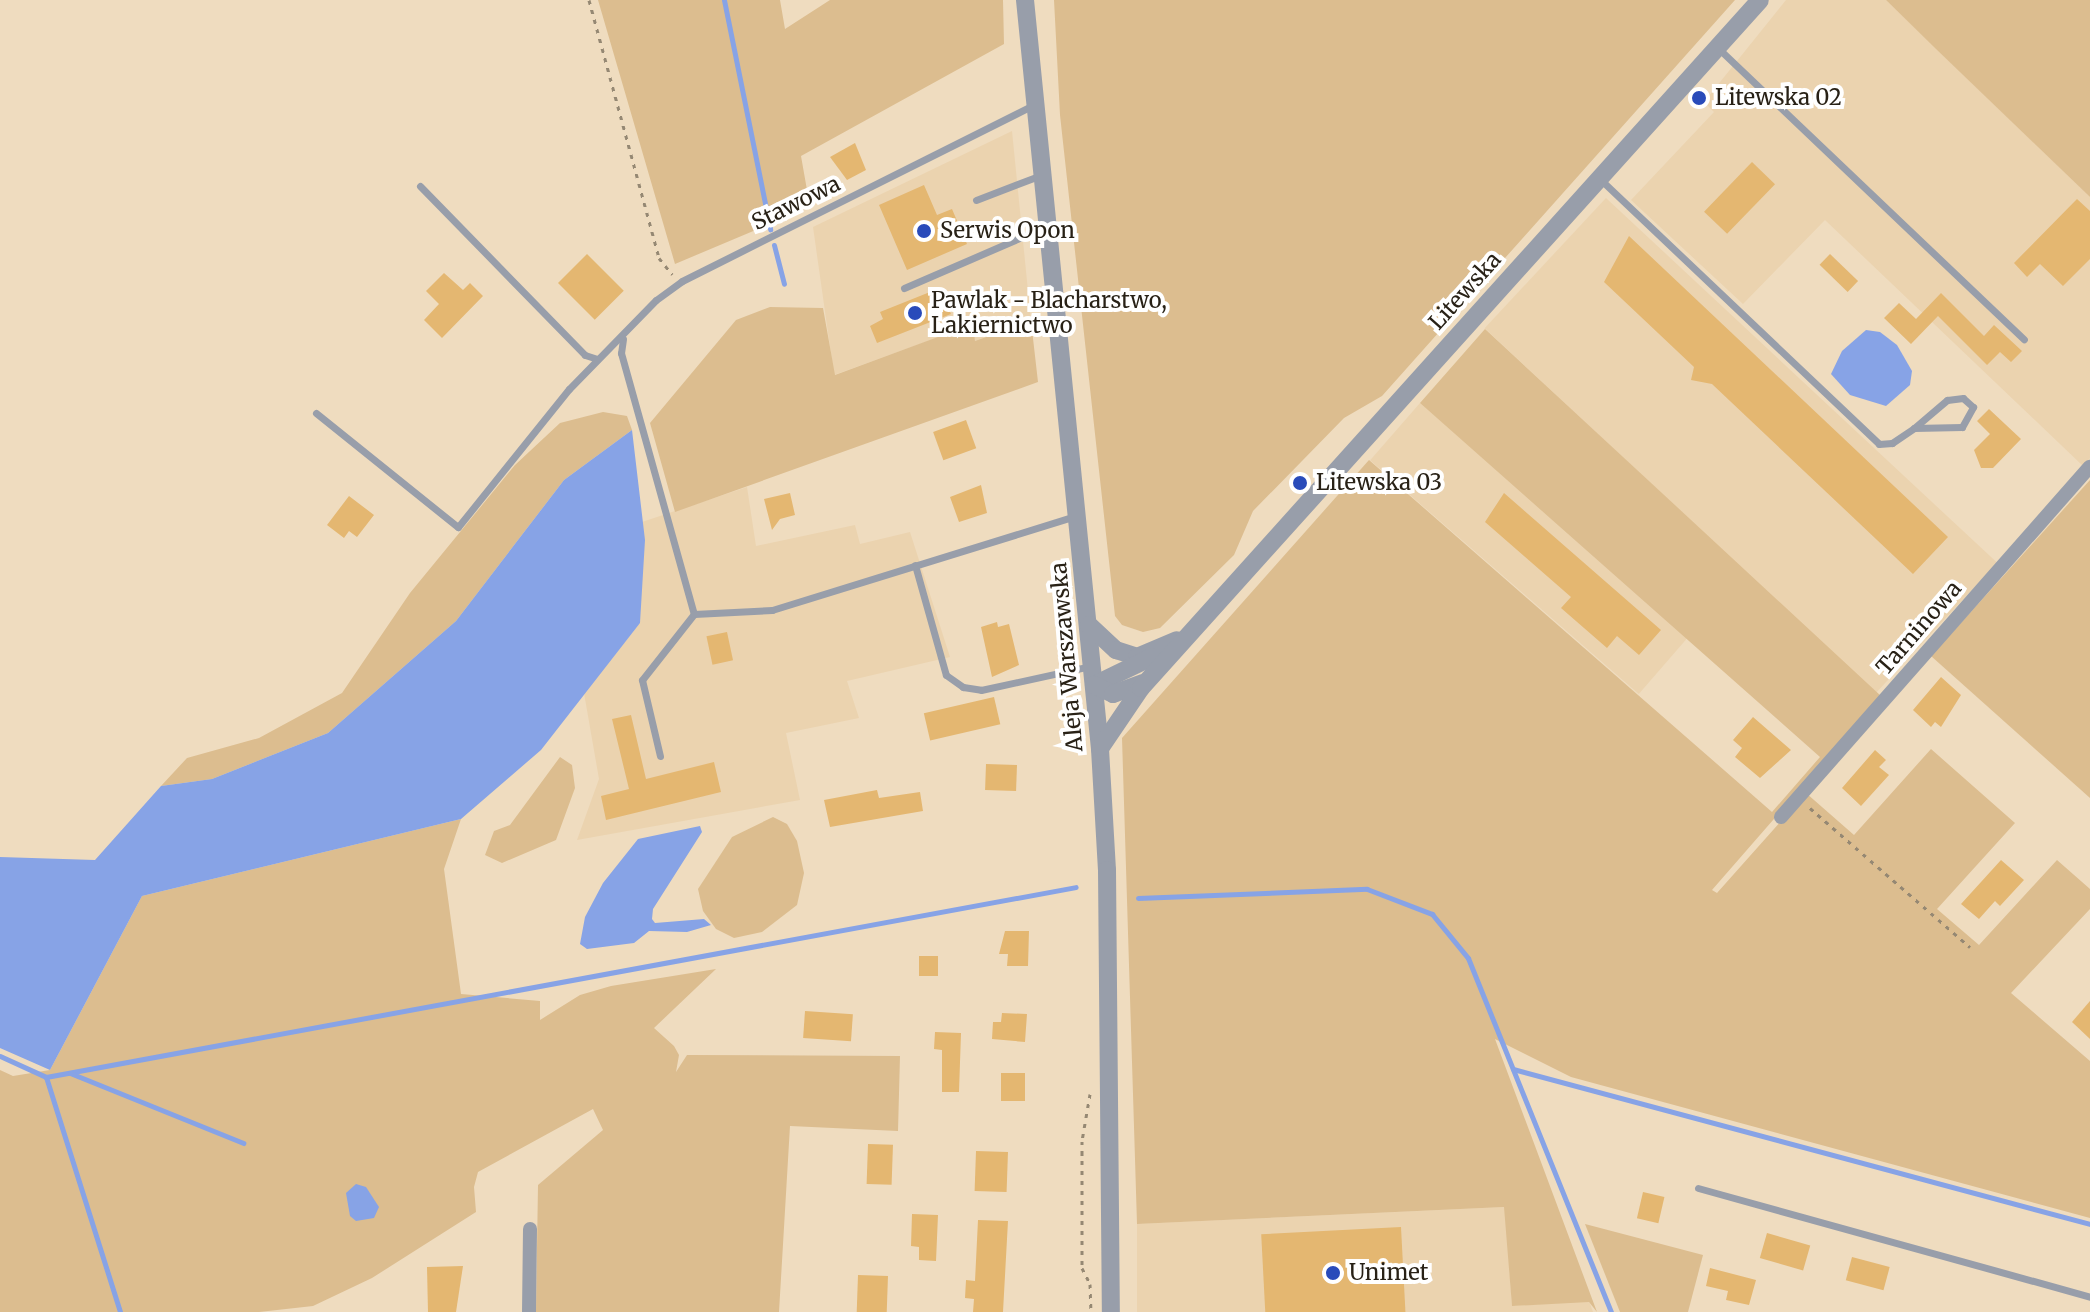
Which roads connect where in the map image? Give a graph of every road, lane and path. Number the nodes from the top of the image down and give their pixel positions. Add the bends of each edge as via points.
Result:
1 (589, 0) edge
2 (1025, 0) edge
3 (1760, 0) edge
4 (1717, 47) junction
5 (1032, 106) junction
6 (1041, 175) junction
7 (1599, 178) junction
8 (420, 186) dead end
9 (976, 200) dead end
10 (1046, 226) junction
11 (682, 281) junction
12 (904, 288) dead end
13 (624, 338) junction
14 (2024, 339) dead end
15 (597, 359) junction
16 (316, 413) dead end
17 (1914, 428) junction
18 (2090, 467) edge
19 (1077, 516) junction
20 (915, 565) junction
21 (694, 614) junction
22 (1206, 614) junction
23 (1089, 625) junction
24 (1156, 653) junction
25 (1092, 666) junction
26 (1148, 680) junction
27 (1094, 685) junction
28 (1100, 749) junction
29 (660, 756) dead end
30 (1798, 797) junction
31 (1781, 817) dead end
32 (1970, 947) dead end
33 (1698, 1188) dead end
34 (530, 1229) dead end
35 (2090, 1297) edge
36 (529, 1312) edge
37 (1111, 1312) edge

1 - 11 path via 659,258
2 - 5 street, Aleja Warszawska
3 - 4 street, Litewska
4 - 7 street, Litewska
4 - 14 lane
5 - 6 street, Aleja Warszawska
5 - 11 lane, Stawowa
6 - 9 lane
6 - 10 street, Aleja Warszawska
7 - 17 lane via 1879,444 1892,443
7 - 22 street, Litewska
8 - 15 lane via 585,355
10 - 12 lane
10 - 19 street, Aleja Warszawska
11 - 13 lane, Stawowa via 633,320
13 - 15 lane, Stawowa
13 - 21 lane via 621,353
15 - 16 lane, Stawowa via 458,527
17 - 17 lane via 1962,427 1973,407 1963,398 1947,400
18 - 30 street, Tarninowa
19 - 20 lane
19 - 23 street, Aleja Warszawska
20 - 21 lane via 772,610
20 - 25 lane via 946,675 963,687 981,690
21 - 29 lane via 642,680
22 - 24 street
22 - 26 street
23 - 24 street via 1127,655
23 - 25 street, Aleja Warszawska
24 - 27 street via 1138,667
25 - 27 street, Aleja Warszawska
26 - 27 street via 1113,694
26 - 28 street
27 - 28 street, Aleja Warszawska
28 - 37 street, Aleja Warszawska via 1107,870
30 - 31 street, Tarninowa
30 - 32 path
33 - 35 lane
34 - 36 street

